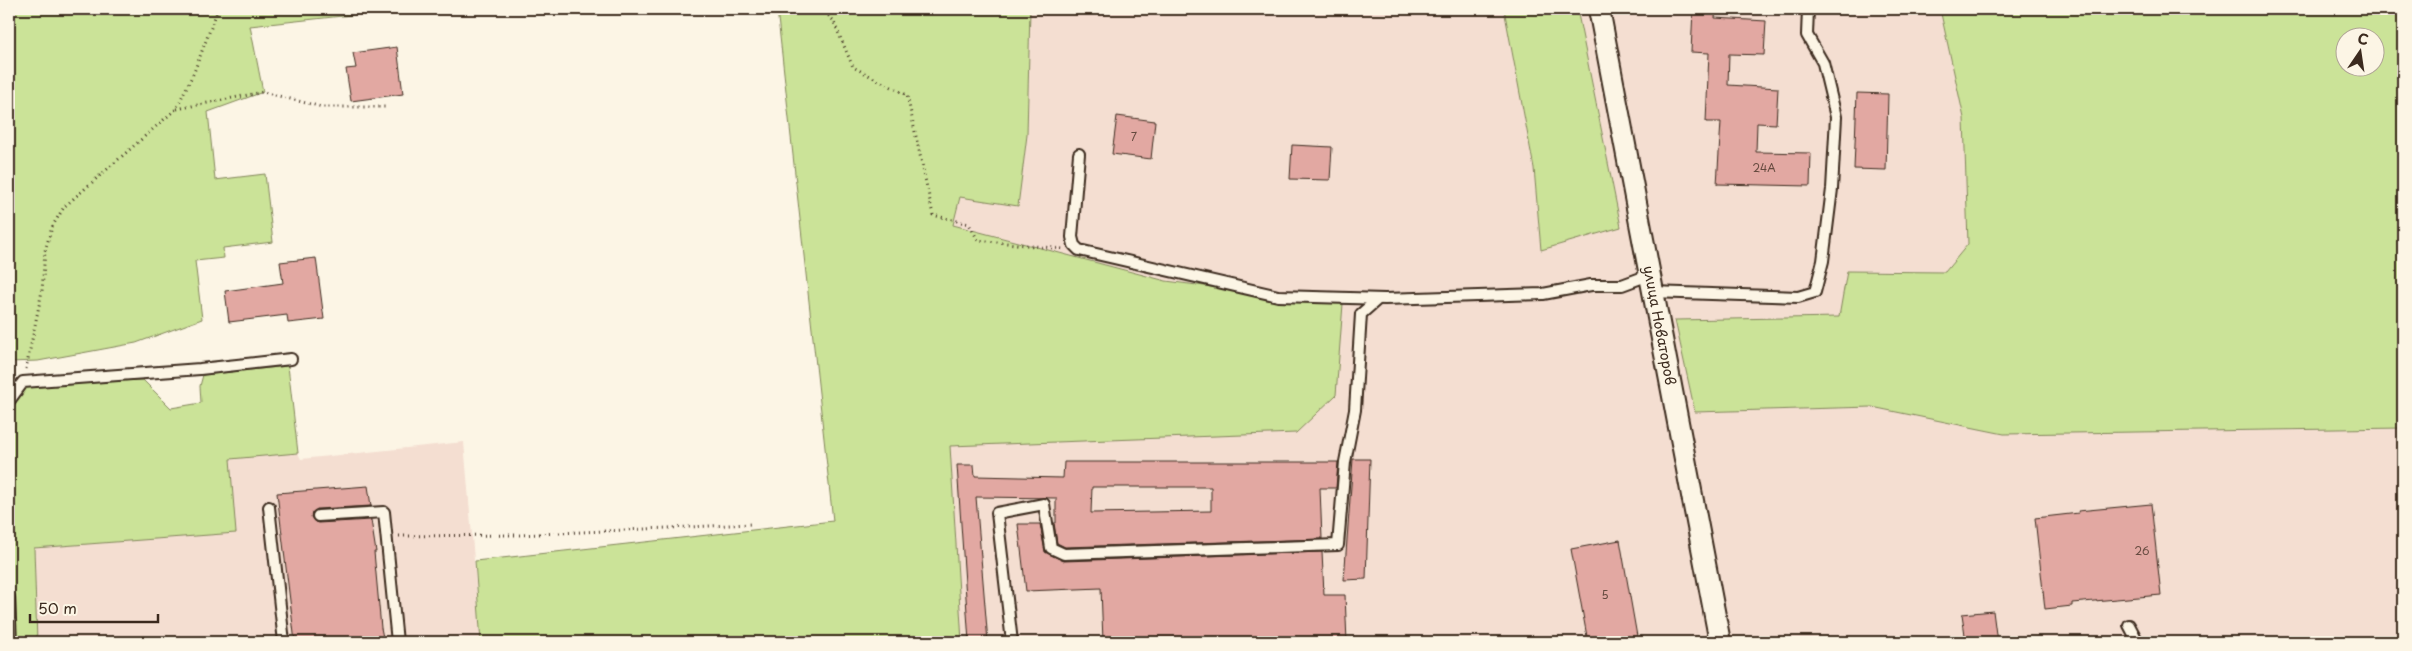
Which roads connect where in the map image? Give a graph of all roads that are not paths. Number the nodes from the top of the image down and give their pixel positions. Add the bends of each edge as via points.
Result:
1 (1599, 9) edge
2 (1808, 9) edge
3 (1079, 154) dead end
4 (1650, 284) junction
5 (1378, 299) junction
6 (290, 359) dead end
7 (9, 401) edge
8 (269, 507) dead end
9 (318, 516) dead end
10 (9, 597) edge
11 (2129, 625) dead end
12 (12, 642) edge
13 (284, 642) edge
14 (397, 642) edge
15 (1012, 642) edge
16 (1720, 642) edge
17 (2138, 642) edge

1 - 4 street, улица Новаторов
2 - 4 lane via 1807,35 1822,63 1836,116 1832,189 1823,261 1815,292 1798,297
3 - 5 lane via 1072,237 1079,250 1278,296
4 - 5 lane via 1591,286 1543,294
4 - 16 street, улица Новаторов
5 - 15 lane via 1361,314 1356,410 1345,462 1338,545 1064,554 1051,548 1044,504 997,513
6 - 7 lane via 22,382
8 - 13 lane
9 - 14 lane via 384,512
10 - 12 lane
11 - 17 lane

